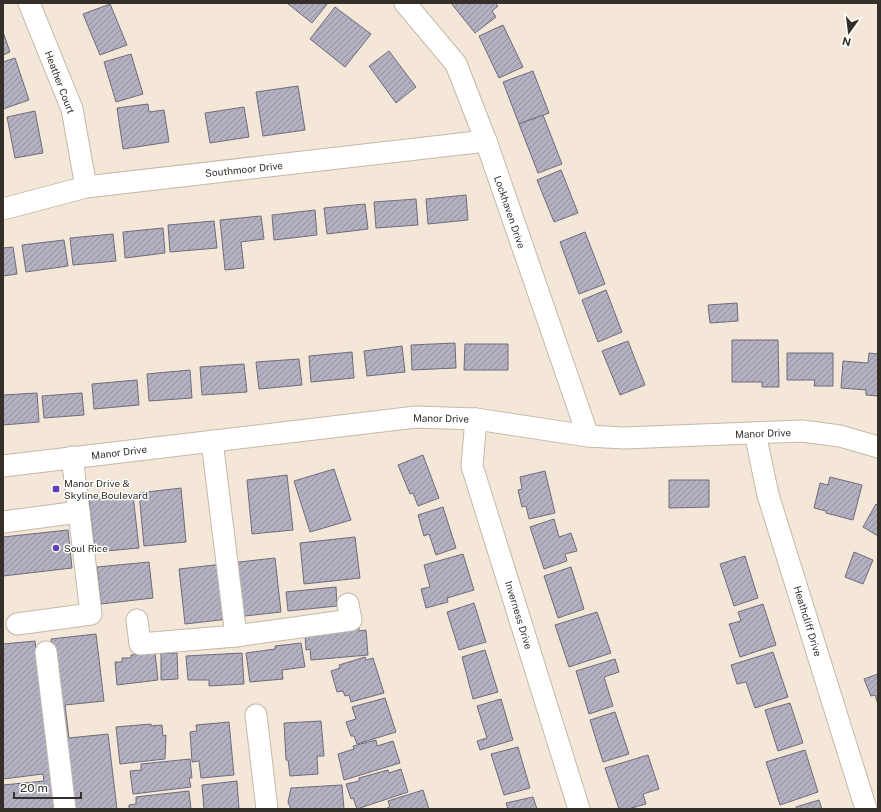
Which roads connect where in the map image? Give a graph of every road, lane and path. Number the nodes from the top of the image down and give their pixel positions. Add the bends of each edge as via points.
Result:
1 (29, 3) edge
2 (405, 3) edge
3 (486, 141) junction
4 (86, 187) junction
5 (3, 209) edge
6 (476, 419) junction
7 (755, 432) junction
8 (588, 436) junction
9 (212, 441) junction
10 (878, 447) edge
11 (72, 457) junction
12 (3, 466) edge
13 (79, 512) junction
14 (3, 522) edge
15 (348, 604) dead end
16 (137, 620) dead end
17 (17, 624) dead end
18 (236, 636) junction
19 (46, 652) dead end
20 (256, 715) dead end
21 (65, 809) edge
22 (267, 809) edge
23 (579, 809) edge
24 (866, 809) edge

1 - 4 street, Heather Court via 72,108
2 - 3 street, Lockhaven Drive via 456,64
3 - 4 street, Southmoor Drive
3 - 8 street, Lockhaven Drive
4 - 5 street, Southmoor Drive
6 - 8 street, Manor Drive
6 - 9 street, Manor Drive via 416,417
6 - 23 street, Inverness Drive via 472,466
7 - 8 street, Manor Drive via 624,438
7 - 10 street, Manor Drive via 802,431 840,436
7 - 24 street, Heathcliff Drive via 768,495
9 - 11 street, Manor Drive
9 - 18 street
11 - 12 street, Manor Drive
11 - 13 street
13 - 14 street
13 - 17 street via 91,614
15 - 18 street via 350,620
16 - 18 street via 140,644
19 - 21 street
20 - 22 street

